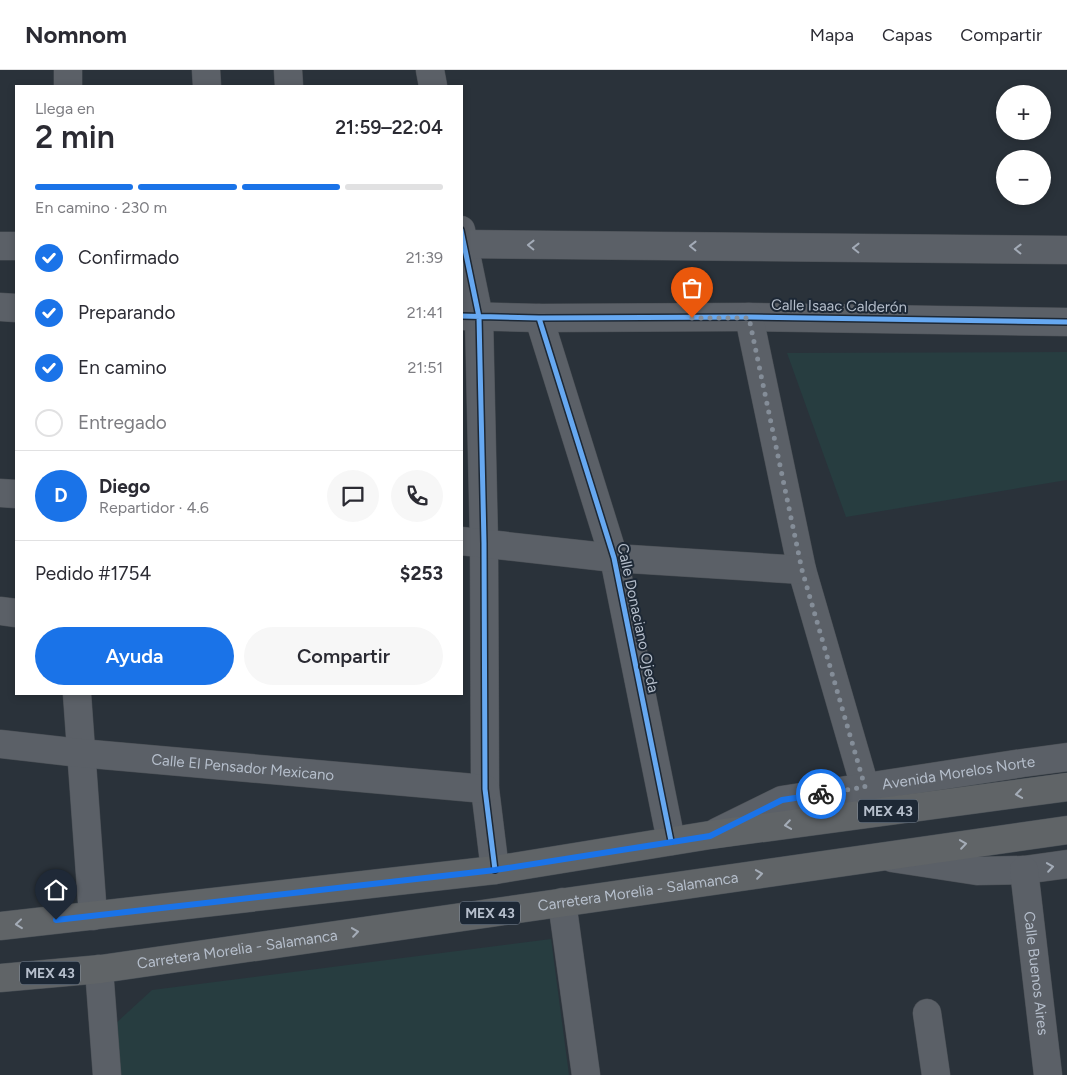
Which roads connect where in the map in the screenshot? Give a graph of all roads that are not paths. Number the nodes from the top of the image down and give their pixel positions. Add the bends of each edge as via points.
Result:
1 (68, 70) edge
2 (206, 70) edge
3 (288, 70) edge
4 (430, 70) edge
5 (68, 85) edge
6 (207, 85) edge
7 (289, 85) edge
8 (433, 85) edge
9 (463, 240) edge
10 (0, 246) edge
11 (15, 246) edge
12 (463, 250) edge
13 (1067, 250) edge
14 (0, 307) edge
15 (15, 308) edge
16 (470, 316) edge
17 (539, 318) junction
18 (749, 318) junction
19 (1067, 322) edge
20 (0, 493) edge
21 (15, 494) edge
22 (472, 542) edge
23 (614, 558) junction
24 (802, 570) junction
25 (0, 611) edge
26 (15, 613) edge
27 (77, 695) edge
28 (0, 744) edge
29 (80, 753) junction
30 (1067, 757) edge
31 (865, 787) junction
32 (1067, 788) edge
33 (485, 789) junction
34 (1067, 830) edge
35 (710, 836) junction
36 (671, 841) junction
37 (880, 856) junction
38 (1067, 864) edge
39 (495, 870) junction
40 (1024, 870) junction
41 (562, 902) junction
42 (93, 916) junction
43 (0, 926) edge
44 (99, 969) junction
45 (0, 978) edge
46 (927, 1013) dead end
47 (107, 1075) edge
48 (586, 1075) edge
49 (936, 1075) edge
50 (1048, 1075) edge

1 - 5 street
2 - 6 street
3 - 7 street
4 - 8 street
13 -> 9 street
10 - 11 street
12 - 16 street
14 - 15 street
16 - 17 street, Calle Isaac Calderón
16 - 22 street
17 - 18 street, Calle Isaac Calderón
17 - 23 street, Calle Donaciano Ojeda
18 - 19 street, Calle Isaac Calderón
18 - 24 street
20 - 21 street
22 - 23 street
22 - 33 street
23 - 24 street
23 - 36 street, Calle Donaciano Ojeda
24 - 31 street
25 - 26 street
27 - 29 street
28 - 29 street, Calle El Pensador Mexicano
29 - 33 street, Calle El Pensador Mexicano
29 - 42 street
30 - 31 street, Avenida Morelos Norte
31 - 35 street, Avenida Morelos Norte via 782,800
32 -> 35 highway, MEX 43
33 - 39 street
37 -> 34 highway, Carretera Morelia - Salamanca / MEX 43
35 - 36 highway, MEX 43
36 - 39 highway, MEX 43
37 - 40 street via 977,871
41 -> 37 highway, Carretera Morelia - Salamanca / MEX 43
40 -> 38 street
39 - 42 highway, MEX 43
40 - 50 street, Calle Buenos Aires
44 -> 41 highway, Carretera Morelia - Salamanca / MEX 43
41 - 48 street
42 -> 43 highway, MEX 43
44 - 45 highway, Carretera Morelia - Salamanca / MEX 43
44 - 47 street
46 - 49 street

